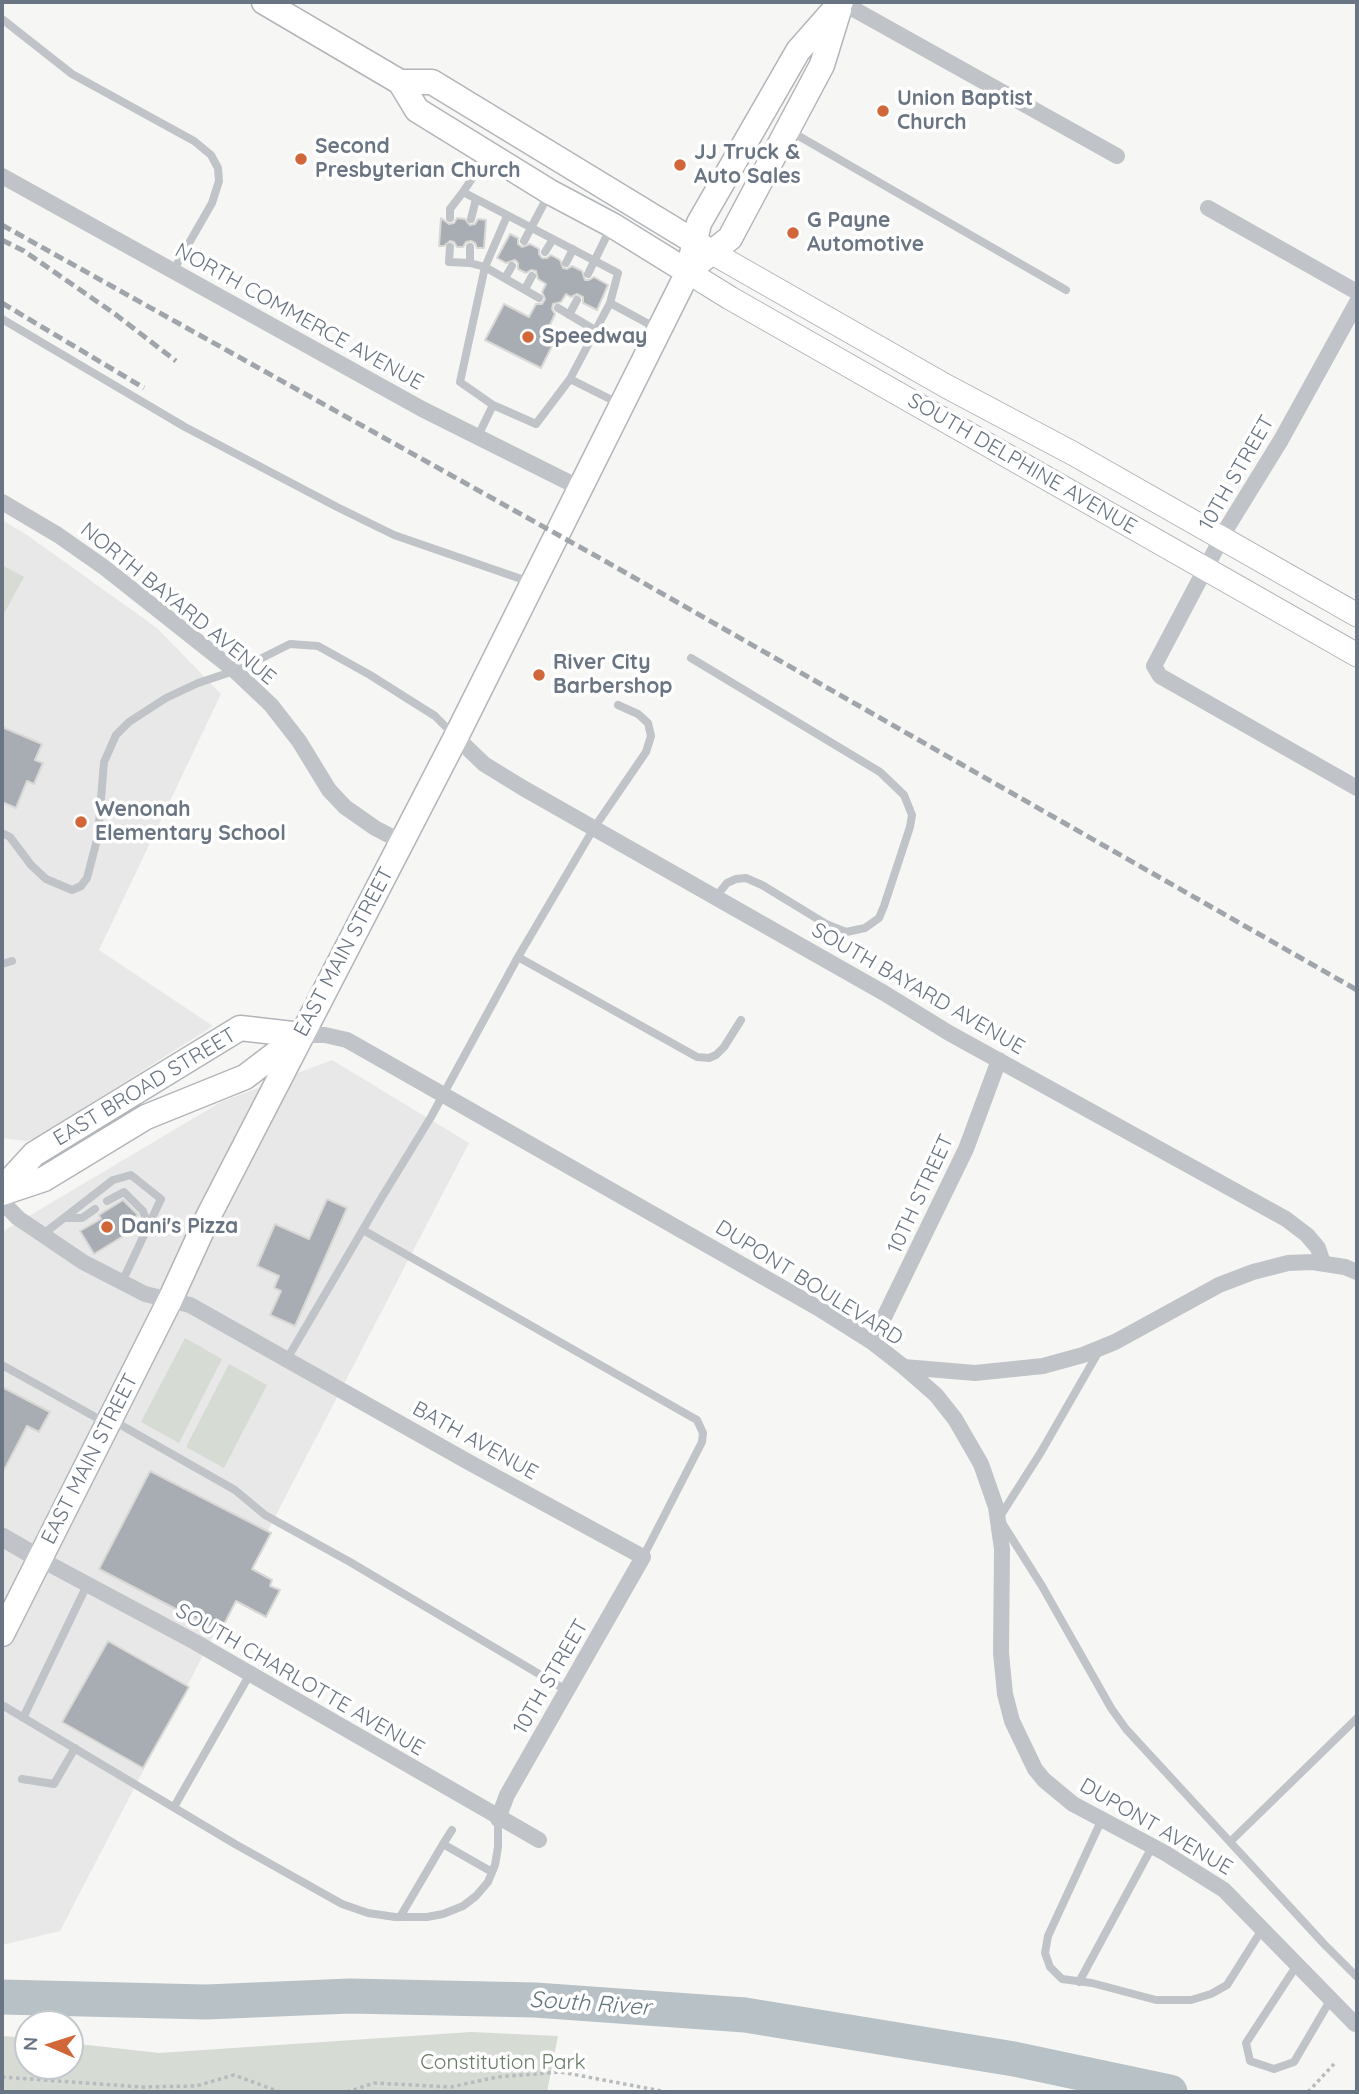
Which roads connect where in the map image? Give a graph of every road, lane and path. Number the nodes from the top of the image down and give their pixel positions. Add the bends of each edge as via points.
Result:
1 (264, 2) edge
2 (841, 2) edge
3 (2, 19) edge
4 (400, 82) junction
5 (788, 130) junction
6 (488, 154) junction
7 (1116, 156) dead end
8 (2, 176) edge
9 (463, 192) junction
10 (550, 192) junction
11 (476, 199) junction
12 (1208, 208) dead end
13 (507, 216) junction
14 (450, 218) dead end
15 (471, 219) dead end
16 (612, 225) junction
17 (531, 229) junction
18 (553, 239) junction
19 (524, 241) dead end
20 (450, 247) dead end
21 (470, 247) dead end
22 (704, 248) junction
23 (573, 249) junction
24 (545, 252) dead end
25 (594, 260) junction
26 (470, 263) junction
27 (566, 263) dead end
28 (512, 266) dead end
29 (485, 267) junction
30 (173, 271) junction
31 (688, 272) junction
32 (588, 274) dead end
33 (532, 276) dead end
34 (505, 278) junction
35 (525, 289) junction
36 (1066, 290) dead end
37 (1357, 292) edge
38 (539, 298) dead end
39 (577, 300) dead end
40 (1357, 302) edge
41 (610, 303) junction
42 (558, 308) dead end
43 (569, 315) junction
44 (2, 319) edge
45 (595, 330) junction
46 (659, 330) junction
47 (570, 379) junction
48 (493, 405) junction
49 (621, 405) junction
50 (478, 436) junction
51 (580, 488) junction
52 (2, 502) edge
53 (1223, 538) junction
54 (1205, 569) junction
55 (533, 583) junction
56 (1357, 615) edge
57 (1357, 655) edge
58 (691, 658) dead end
59 (234, 670) junction
60 (618, 705) dead end
61 (456, 737) junction
62 (1357, 788) edge
63 (594, 828) junction
64 (6, 835) edge
65 (402, 842) junction
66 (715, 898) junction
67 (518, 957) junction
68 (12, 961) dead end
69 (2, 964) edge
70 (741, 1020) dead end
71 (301, 1035) junction
72 (999, 1060) junction
73 (443, 1094) junction
74 (2, 1191) edge
75 (107, 1201) dead end
76 (2, 1202) edge
77 (95, 1209) dead end
78 (66, 1217) junction
79 (148, 1226) junction
80 (363, 1230) junction
81 (42, 1236) junction
82 (1323, 1263) junction
83 (1357, 1272) edge
84 (122, 1282) junction
85 (170, 1300) junction
86 (872, 1342) junction
87 (1101, 1348) junction
88 (287, 1359) junction
89 (2, 1365) edge
90 (904, 1367) junction
91 (108, 1421) junction
92 (999, 1518) junction
93 (2, 1537) edge
94 (643, 1557) junction
95 (40, 1559) junction
96 (88, 1585) junction
97 (2, 1634) edge
98 (250, 1674) junction
99 (566, 1690) junction
100 (2, 1705) edge
101 (23, 1718) junction
102 (1357, 1718) edge
103 (75, 1748) junction
104 (22, 1779) dead end
105 (174, 1807) junction
106 (498, 1819) junction
107 (1102, 1819) junction
108 (452, 1830) dead end
109 (539, 1840) dead end
110 (1230, 1841) junction
111 (443, 1844) junction
112 (1153, 1847) junction
113 (492, 1872) junction
114 (400, 1917) junction
115 (1263, 1928) junction
116 (1298, 1964) junction
117 (1357, 1978) edge
118 (1079, 1982) junction
119 (1331, 1999) junction
120 (1356, 2025) edge
121 (1335, 2064) dead end
122 (2, 2077) edge
123 (280, 2092) edge
124 (346, 2092) edge
125 (667, 2092) edge
126 (1308, 2092) edge

1 - 4 main road
2 - 5 main road, EAST MAIN STREET via 822,65
2 - 7 street
2 - 22 main road via 798,51 699,223
3 - 30 lane via 72,74 194,141 211,155 218,168 216,192
4 - 6 main road via 417,110
4 - 22 main road via 432,82
5 - 22 main road, EAST MAIN STREET via 730,238
5 - 36 lane
6 - 9 lane
6 - 10 main road
8 - 30 street, NORTH COMMERCE AVENUE
9 - 11 lane
9 - 14 lane via 450,209
10 - 16 main road
10 - 17 lane
11 - 13 lane
11 - 15 lane
12 - 37 street
13 - 17 lane
13 - 29 lane
16 - 25 lane
16 - 31 main road
17 - 18 lane
17 - 19 lane
18 - 23 lane
18 - 24 lane
20 - 26 lane via 449,262
21 - 26 lane
22 - 31 main road, EAST MAIN STREET
22 - 53 main road, SOUTH DELPHINE AVENUE
23 - 25 lane
23 - 27 lane
25 - 32 lane
25 - 41 lane via 618,273
26 - 29 lane
28 - 34 lane
29 - 34 lane
29 - 48 lane via 460,382
30 - 50 street, NORTH COMMERCE AVENUE
31 - 46 main road, EAST MAIN STREET
31 - 54 main road, SOUTH DELPHINE AVENUE
33 - 35 lane
34 - 35 lane
35 - 38 lane
39 - 43 lane
40 - 53 street, 10TH STREET
41 - 45 lane
41 - 46 lane
42 - 43 lane
43 - 45 lane
44 - 55 lane via 185,427 371,524
45 - 47 lane
46 - 49 main road, EAST MAIN STREET
47 - 48 lane via 536,424
47 - 49 lane
48 - 50 lane
49 - 51 main road, EAST MAIN STREET
50 - 51 street, NORTH COMMERCE AVENUE
51 - 55 main road, EAST MAIN STREET
52 - 59 street, NORTH BAYARD AVENUE via 105,568
53 - 54 street, 10TH STREET
53 - 56 main road, SOUTH DELPHINE AVENUE
54 - 57 main road, SOUTH DELPHINE AVENUE
54 - 62 street, 10TH STREET via 1154,666 1160,676
55 - 61 main road, EAST MAIN STREET
58 - 66 lane via 880,772 904,795 912,815 884,906 879,918 865,928 845,932 827,925 746,878 727,883
59 - 61 lane via 290,644 318,646 435,716
59 - 64 lane via 166,698 116,735 104,762 98,836 81,886 72,890 46,878
59 - 65 street, NORTH BAYARD AVENUE via 271,705 345,807
60 - 63 lane via 644,718 651,730 650,743
61 - 63 street, SOUTH BAYARD AVENUE via 484,764
61 - 65 main road, EAST MAIN STREET
63 - 66 street, SOUTH BAYARD AVENUE
63 - 67 lane
65 - 71 main road, EAST MAIN STREET
66 - 72 street, SOUTH BAYARD AVENUE
67 - 70 lane via 697,1057 716,1055
67 - 73 lane
68 - 69 lane
71 - 73 street, DUPONT BOULEVARD via 347,1040
71 - 74 main road, EAST BROAD STREET via 245,1077 146,1118 44,1179
71 - 74 main road, EAST BROAD STREET via 240,1028 34,1154
71 - 85 main road, EAST MAIN STREET
72 - 82 street, SOUTH BAYARD AVENUE via 1286,1219 1318,1248
72 - 86 street, 10TH STREET via 966,1149
73 - 80 lane
73 - 86 street, DUPONT BOULEVARD
75 - 79 lane via 124,1192 143,1211
76 - 81 street, BATH AVENUE
77 - 78 lane via 82,1218
78 - 79 lane via 113,1180 131,1175 161,1199
78 - 81 lane
79 - 84 lane
80 - 88 lane
80 - 94 lane via 697,1420 702,1442
81 - 84 street, BATH AVENUE
82 - 83 street
82 - 87 street, DUPONT BOULEVARD via 1288,1263 1219,1285
84 - 85 street, BATH AVENUE
85 - 88 street, BATH AVENUE via 190,1305
85 - 91 main road, EAST MAIN STREET
86 - 90 street, DUPONT BOULEVARD
87 - 90 street, DUPONT BOULEVARD via 1010,1371
87 - 92 lane
88 - 94 street, BATH AVENUE
89 - 91 lane
90 - 92 street, DUPONT AVENUE via 955,1419 981,1464
91 - 95 main road, EAST MAIN STREET
91 - 99 lane via 235,1490 265,1515
92 - 107 street, DUPONT AVENUE via 1001,1653 1012,1721 1044,1780 1073,1804
92 - 110 lane via 1111,1708
93 - 95 street
94 - 99 street, 10TH STREET
95 - 96 street, SOUTH CHARLOTTE AVENUE
95 - 97 main road, EAST MAIN STREET
96 - 98 street, SOUTH CHARLOTTE AVENUE
96 - 101 lane
98 - 105 lane
98 - 106 street, SOUTH CHARLOTTE AVENUE
99 - 106 street, 10TH STREET
100 - 101 lane
101 - 103 lane
102 - 110 lane
103 - 104 lane via 54,1784
103 - 105 lane
105 - 114 lane via 342,1904
106 - 109 street, SOUTH CHARLOTTE AVENUE
106 - 113 lane
107 - 112 street, DUPONT AVENUE
107 - 118 lane via 1048,1936 1045,1954 1062,1979
108 - 111 lane
110 - 117 lane
111 - 113 lane
111 - 114 lane
112 - 115 street, DUPONT AVENUE via 1224,1890
112 - 118 lane
113 - 114 lane via 463,1906 427,1917
115 - 116 street, DUPONT AVENUE
115 - 118 lane via 1227,1985 1191,2000 1156,2000
116 - 119 street, DUPONT AVENUE
116 - 119 lane via 1246,2043 1250,2061 1274,2070 1294,2063
119 - 120 street, DUPONT AVENUE
121 - 126 path
122 - 123 path via 141,2087 196,2086 234,2075
124 - 125 path via 374,2083 451,2087 497,2077 561,2072

